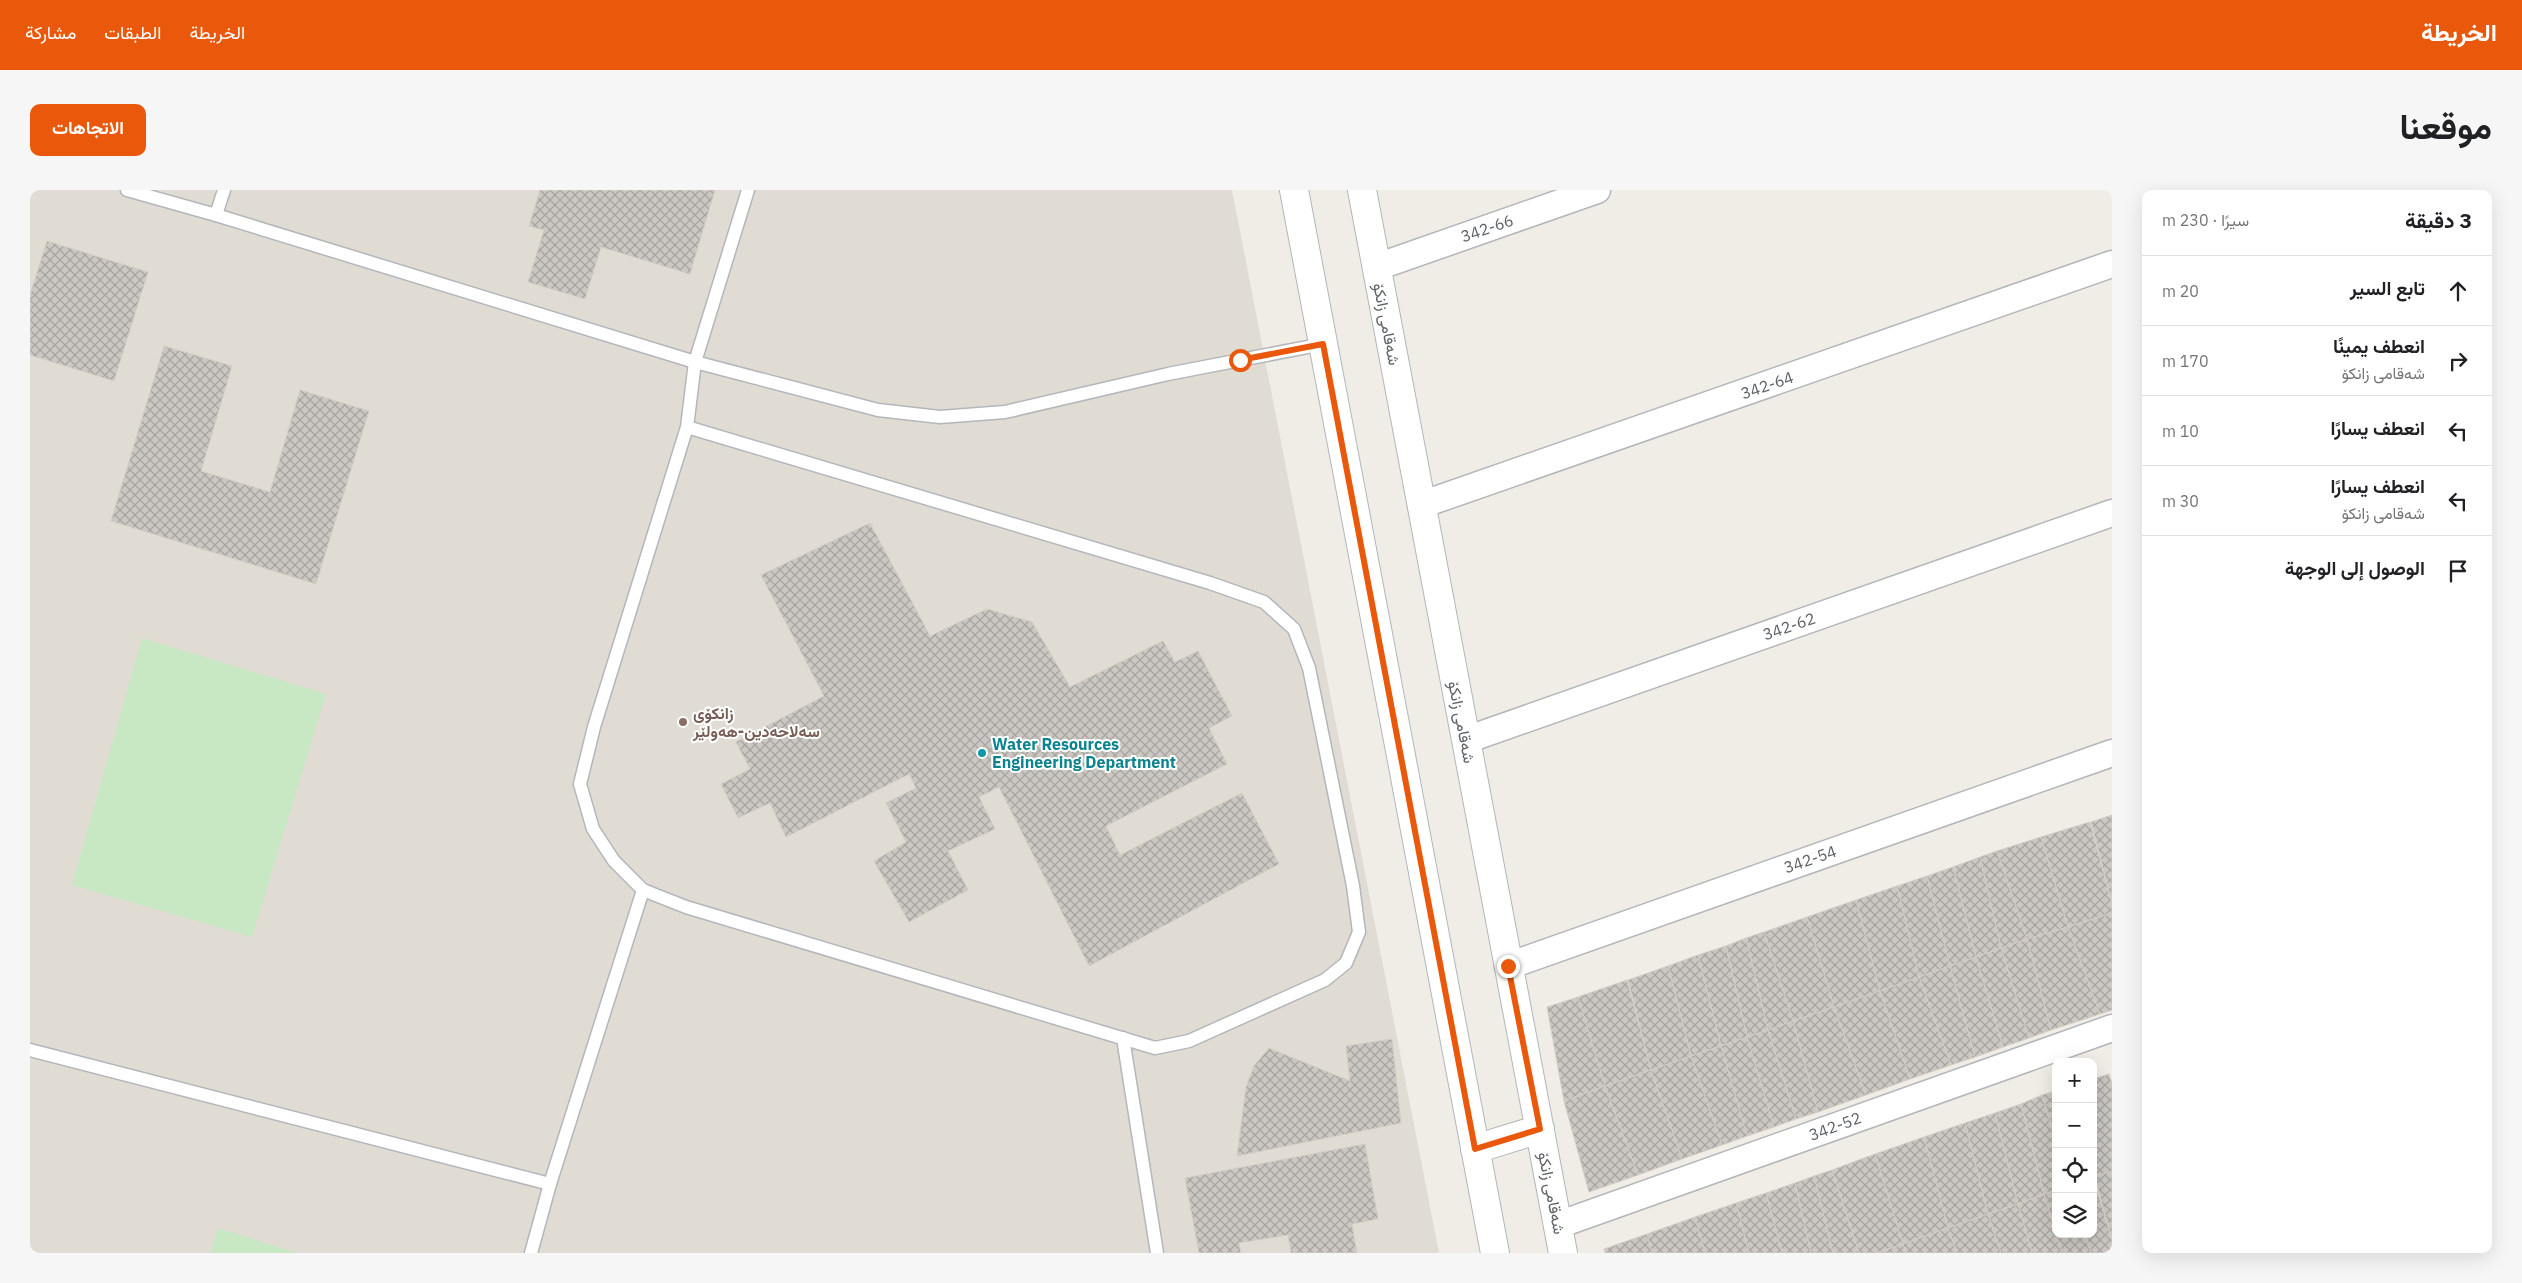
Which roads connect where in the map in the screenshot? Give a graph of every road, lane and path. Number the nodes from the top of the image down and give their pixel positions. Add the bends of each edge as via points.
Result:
1 (127, 190) edge
2 (224, 190) edge
3 (748, 190) edge
4 (1294, 190) edge
5 (1362, 190) edge
6 (1597, 190) edge
7 (216, 215) junction
8 (2112, 264) edge
9 (1376, 267) junction
10 (1323, 344) junction
11 (695, 362) junction
12 (687, 427) junction
13 (1421, 505) junction
14 (2112, 513) edge
15 (1466, 740) junction
16 (2112, 753) edge
17 (643, 890) junction
18 (1508, 966) junction
19 (2112, 1028) edge
20 (1122, 1038) junction
21 (30, 1050) edge
22 (1540, 1129) junction
23 (1475, 1149) junction
24 (550, 1184) junction
25 (1558, 1225) junction
26 (532, 1253) edge
27 (1157, 1253) edge
28 (1495, 1253) edge
29 (1563, 1253) edge

1 - 7 lane
2 - 7 lane
3 - 11 lane
4 - 10 main road
5 - 9 main road, شەقامی زانکۆ
6 - 9 street, 342-66
7 - 11 lane
8 - 13 street, 342-64
9 - 13 main road, شەقامی زانکۆ
10 - 11 lane via 1168,374 1005,412 940,417 878,410
10 - 23 main road
11 - 12 lane
12 - 17 lane via 594,727 580,784 593,829 614,861
12 - 20 lane via 1210,583 1264,602 1294,629 1309,668 1353,886 1359,932 1346,963 1325,980 1189,1041 1155,1048
13 - 15 main road, شەقامی زانکۆ
14 - 15 street, 342-62
15 - 18 main road, شەقامی زانکۆ
16 - 18 street, 342-54
17 - 20 lane via 686,907
17 - 24 lane
18 - 22 main road, شەقامی زانکۆ
19 - 25 street, 342-52
20 - 27 lane
21 - 24 lane
22 - 23 main road
22 - 25 main road, شەقامی زانکۆ
23 - 28 main road
24 - 26 lane
25 - 29 main road, شەقامی زانکۆ

